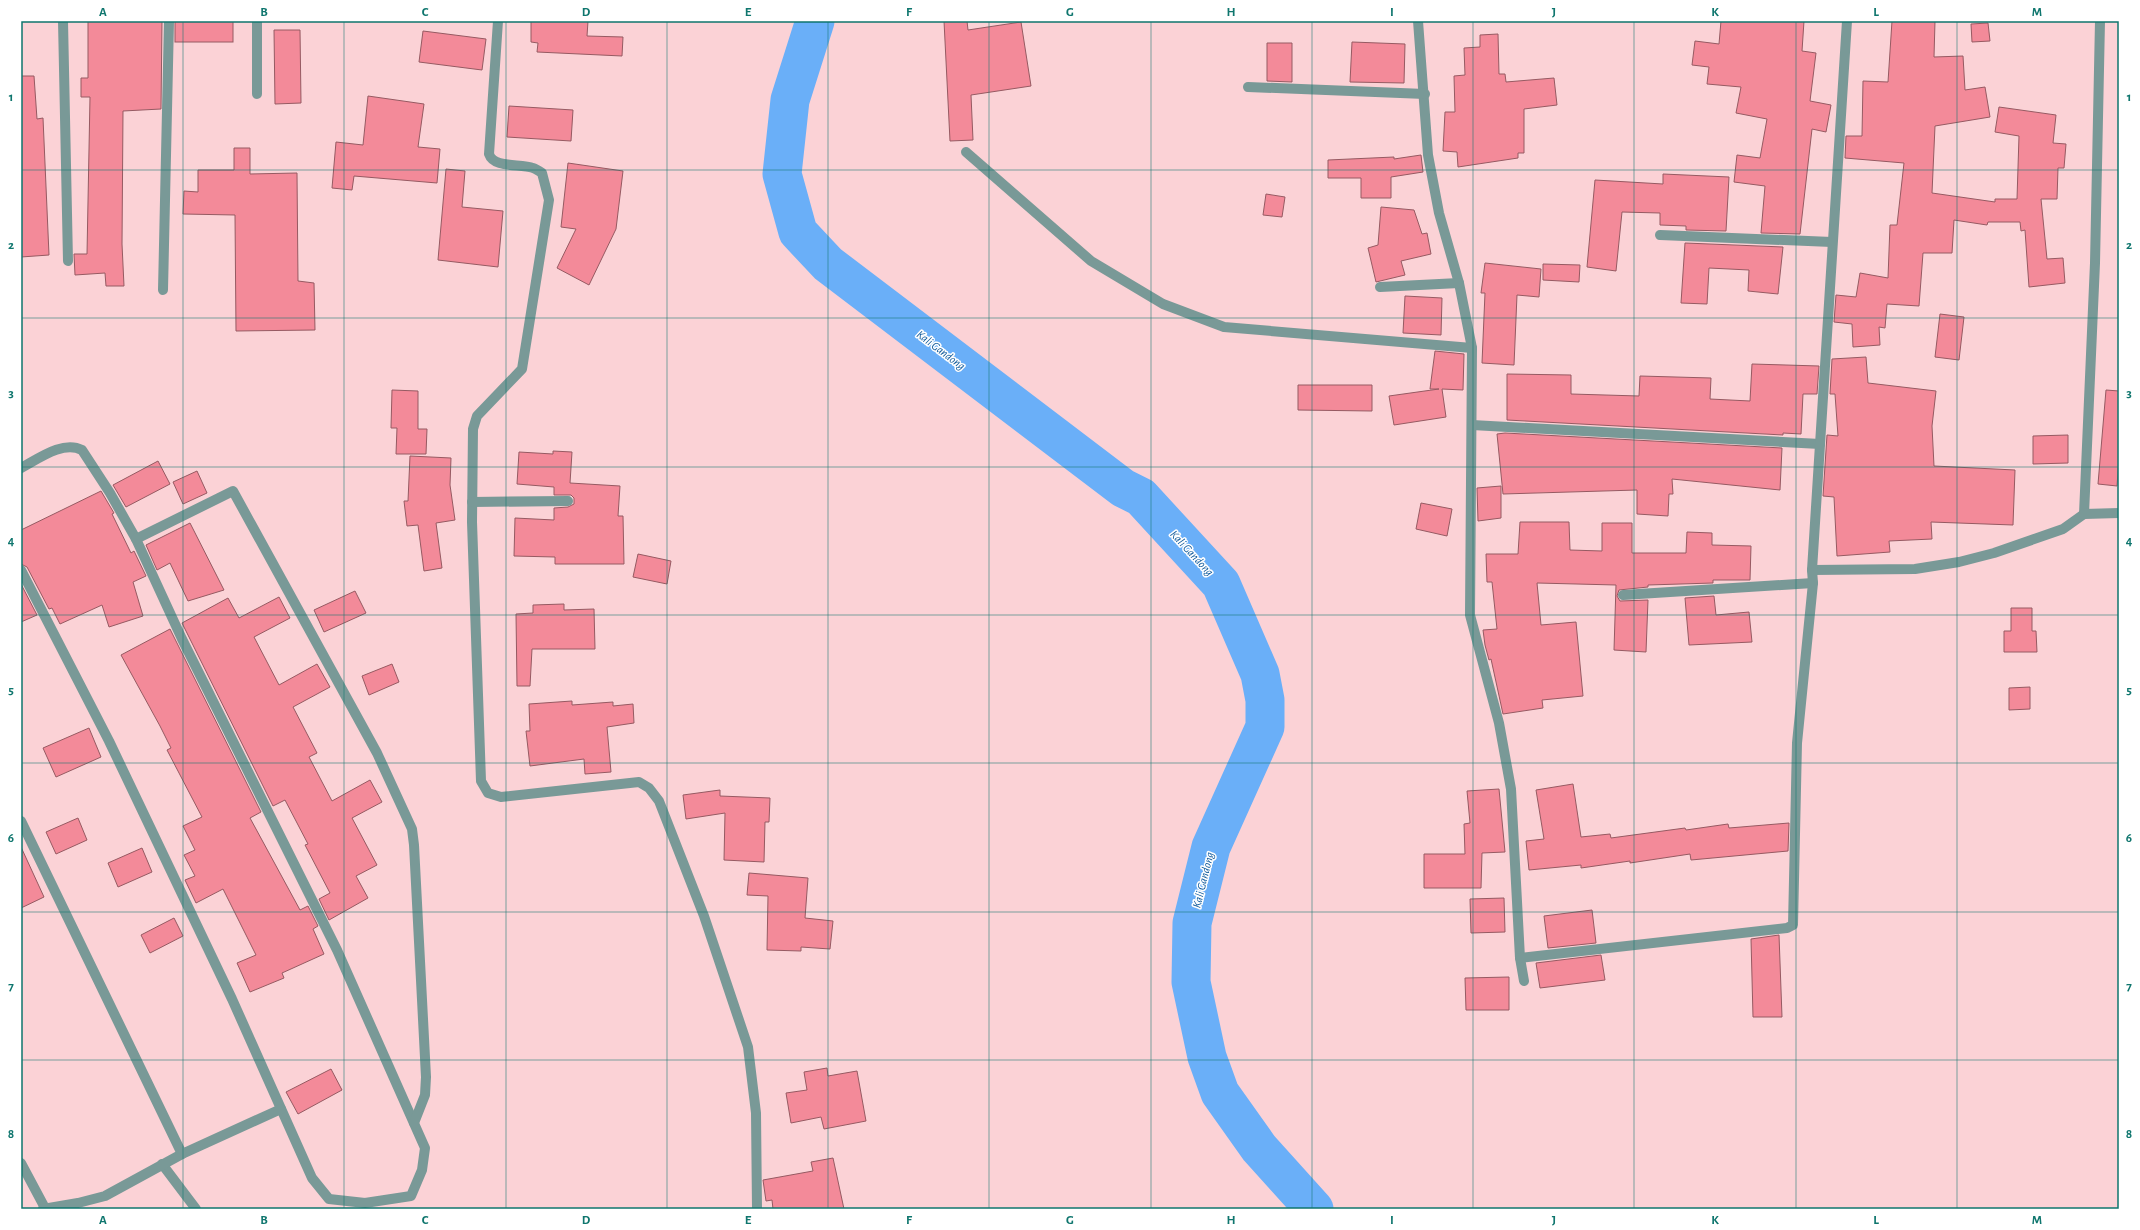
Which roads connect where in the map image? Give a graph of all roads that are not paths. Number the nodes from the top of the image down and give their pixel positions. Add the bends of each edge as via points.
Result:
1 (63, 21) edge
2 (169, 21) edge
3 (257, 21) edge
4 (498, 21) edge
5 (1418, 21) edge
6 (1847, 21) edge
7 (2100, 21) edge
8 (1248, 87) dead end
9 (257, 94) dead end
10 (1425, 94) junction
11 (966, 152) dead end
12 (1660, 235) dead end
13 (1832, 242) junction
14 (68, 260) dead end
15 (1459, 283) junction
16 (1380, 287) dead end
17 (163, 290) dead end
18 (1472, 348) junction
19 (1472, 424) junction
20 (1820, 444) junction
21 (21, 468) edge
22 (568, 501) dead end
23 (472, 502) junction
24 (2119, 513) edge
25 (2084, 514) junction
26 (136, 539) junction
27 (21, 570) edge
28 (1812, 570) junction
29 (1813, 583) junction
30 (1623, 595) dead end
31 (21, 821) edge
32 (1520, 958) junction
33 (1524, 981) dead end
34 (281, 1109) junction
35 (414, 1123) junction
36 (182, 1154) junction
37 (21, 1163) edge
38 (162, 1164) junction
39 (44, 1209) edge
40 (196, 1209) edge
41 (757, 1209) edge

1 - 14 street
2 - 17 street
3 - 9 street
4 - 23 street via 489,154 496,162 532,167 542,173 549,200 522,370 477,416 473,429
5 - 10 street
6 - 13 street
7 - 25 street via 2095,263
8 - 10 street
10 - 15 street via 1430,162 1439,212
11 - 18 street via 1091,261 1163,304 1224,327
12 - 13 street
13 - 20 street
15 - 16 street
15 - 18 street
18 - 19 street
19 - 20 street
19 - 32 street via 1470,615 1499,723 1511,789
20 - 28 street
21 - 26 street via 59,449 76,446 82,450 110,493
22 - 23 street
23 - 41 street via 481,781 488,793 500,797 639,782 649,788 659,801 704,916 748,1047 756,1113
24 - 25 street
25 - 28 street via 2063,529 1994,553 1959,562 1915,569
26 - 35 street via 182,639 338,950
26 - 35 street via 233,491 377,753 412,829 414,845 426,1077 425,1095
27 - 34 street via 109,741 232,999
28 - 29 street
29 - 30 street
29 - 32 street via 1796,743 1793,925 1787,928
31 - 36 street
32 - 33 street
34 - 35 street via 312,1178 329,1199 365,1203 411,1196 422,1170 425,1148
34 - 36 street
36 - 38 street
37 - 39 street
38 - 39 street via 105,1196
38 - 40 street

